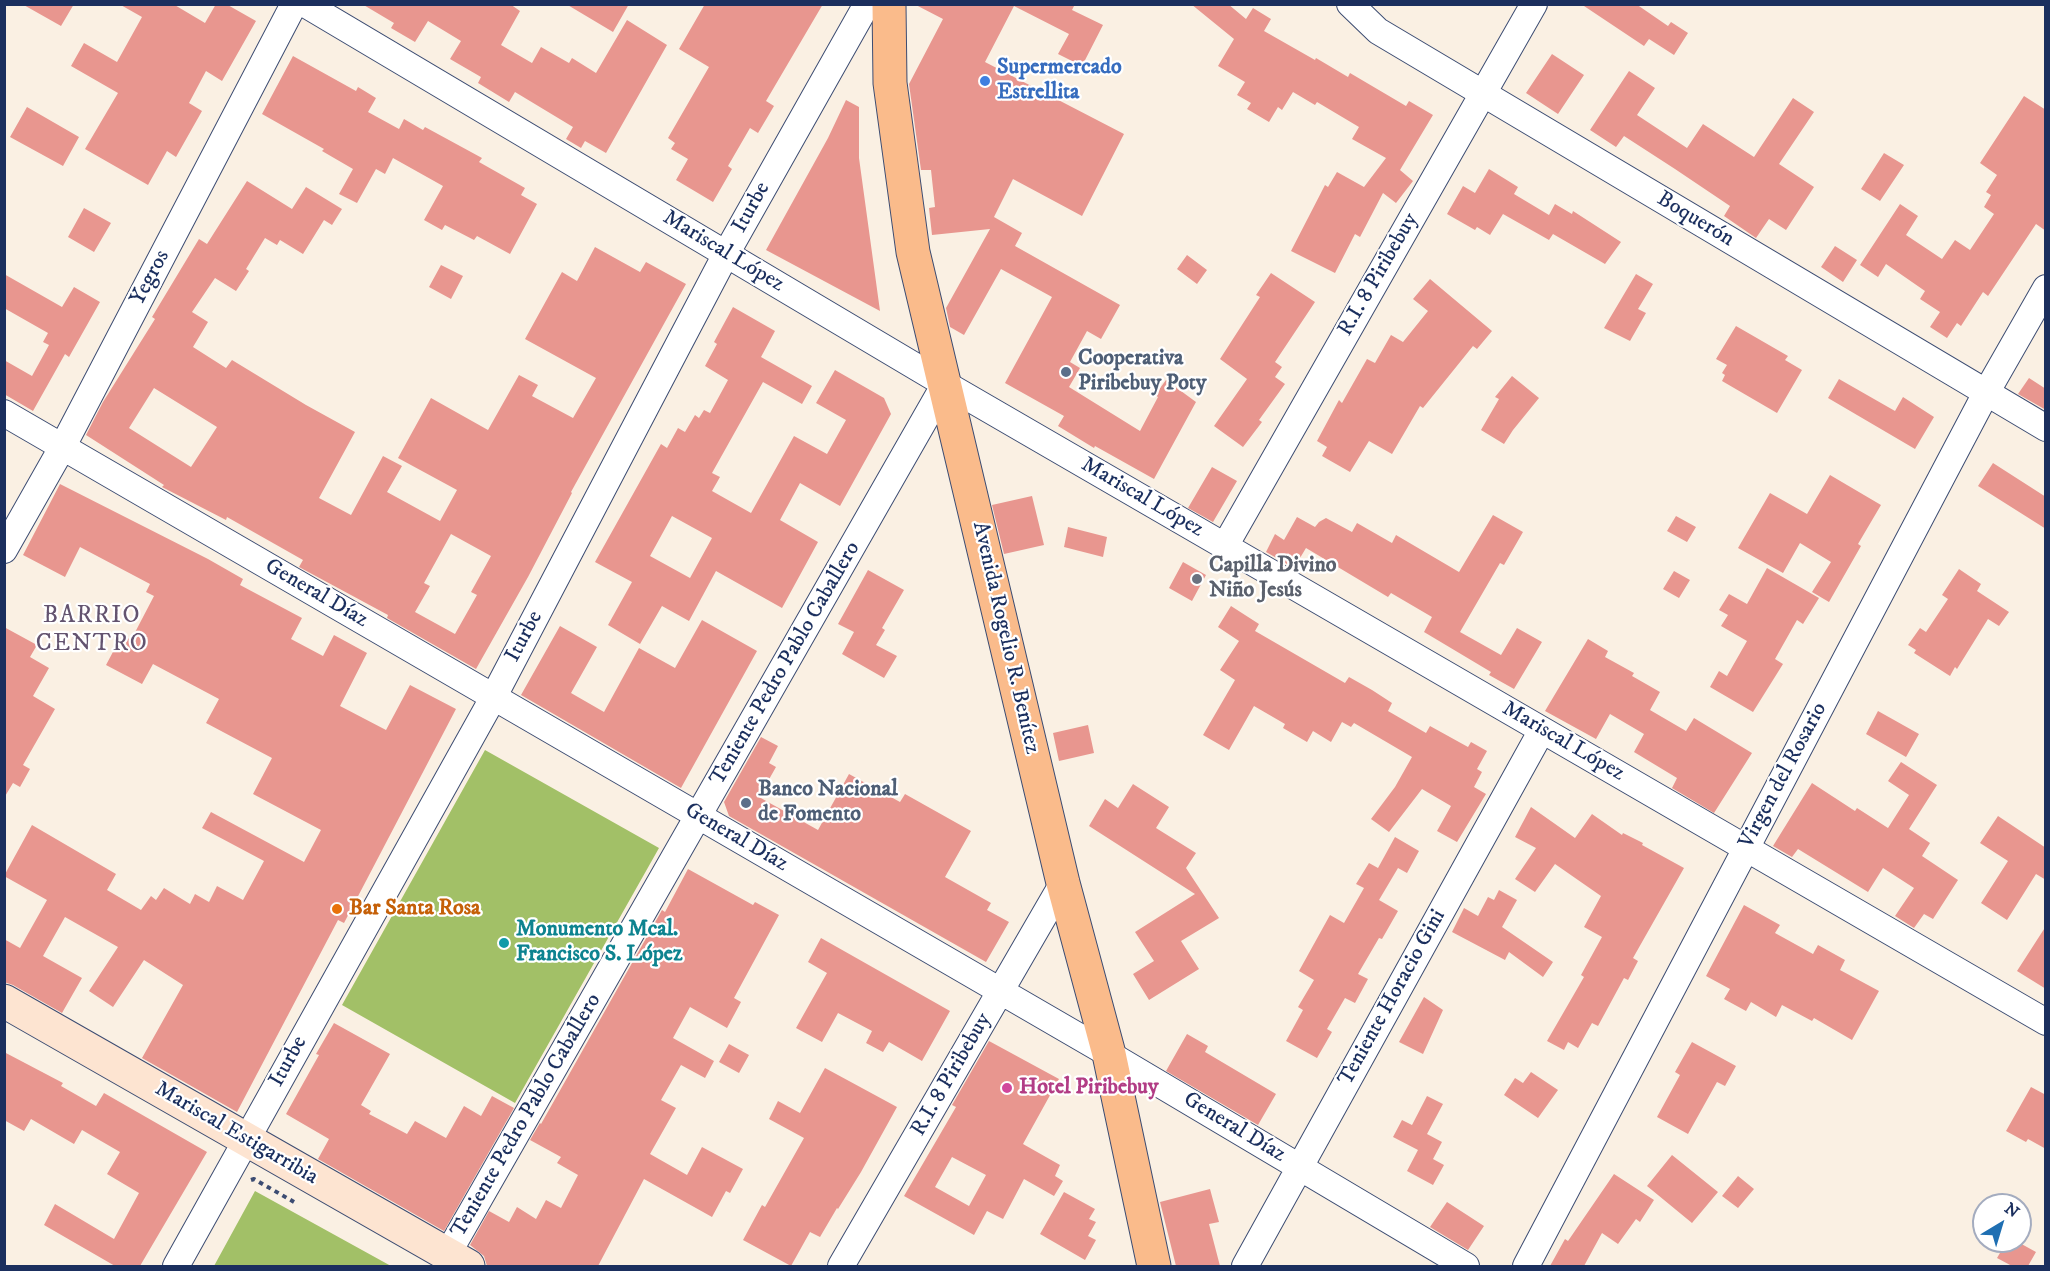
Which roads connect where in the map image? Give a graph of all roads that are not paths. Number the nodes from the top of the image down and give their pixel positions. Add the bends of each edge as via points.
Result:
1 (294, 4) edge
2 (305, 4) edge
3 (867, 4) edge
4 (889, 4) edge
5 (1350, 4) edge
6 (1534, 4) edge
7 (1483, 94) junction
8 (726, 254) junction
9 (2046, 288) edge
10 (945, 384) junction
11 (1986, 393) junction
12 (4, 412) edge
13 (2046, 428) edge
14 (63, 446) junction
15 (1225, 546) junction
16 (4, 550) edge
17 (493, 698) junction
18 (1542, 730) junction
19 (699, 817) junction
20 (1746, 848) junction
21 (1063, 883) junction
22 (1000, 991) junction
23 (4, 1001) edge
24 (2046, 1022) edge
25 (1109, 1054) junction
26 (246, 1139) junction
27 (1299, 1167) junction
28 (458, 1261) edge
29 (176, 1266) edge
30 (841, 1266) edge
31 (1154, 1266) edge
32 (1245, 1266) edge
33 (1467, 1266) edge
34 (1526, 1266) edge

1 - 14 street, Yegros
2 - 8 street, Mariscal López
3 - 8 street, Iturbe
4 - 10 main road, Avenida Rogelio R. Benítez via 890,83 913,252
5 - 7 street, Boquerón via 1378,31
6 - 7 street, R.I. 8 Piribebuy
7 - 11 street, Boquerón
7 - 15 street, R.I. 8 Piribebuy
8 - 10 street, Mariscal López
8 - 17 street, Iturbe
9 - 11 street, Virgen del Rosario
10 - 15 street, Mariscal López
10 - 19 street, Teniente Pedro Pablo Caballero
10 - 21 main road, Avenida Rogelio R. Benítez
11 - 13 street, Boquerón
11 - 20 street, Virgen del Rosario
12 - 14 street, General Díaz
14 - 16 street, Yegros
14 - 17 street, General Díaz
15 - 18 street, Mariscal López
17 - 19 street, General Díaz
17 - 26 street, Iturbe
18 - 20 street, Mariscal López
18 - 27 street, Teniente Horacio Gini
19 - 22 street, General Díaz
19 - 28 street, Teniente Pedro Pablo Caballero
20 - 24 street, Mariscal López
20 - 34 street, Virgen del Rosario
21 - 22 street, R.I. 8 Piribebuy
21 - 25 main road, Avenida Rogelio R. Benítez
22 - 25 street, General Díaz
22 - 30 street, R.I. 8 Piribebuy
23 - 26 street, Mariscal Estigarribia
25 - 27 street, General Díaz
25 - 31 main road, Avenida Rogelio R. Benítez
26 - 28 street, Mariscal Estigarribia
26 - 29 street, Iturbe
27 - 32 street, Teniente Horacio Gini
27 - 33 street, General Díaz

